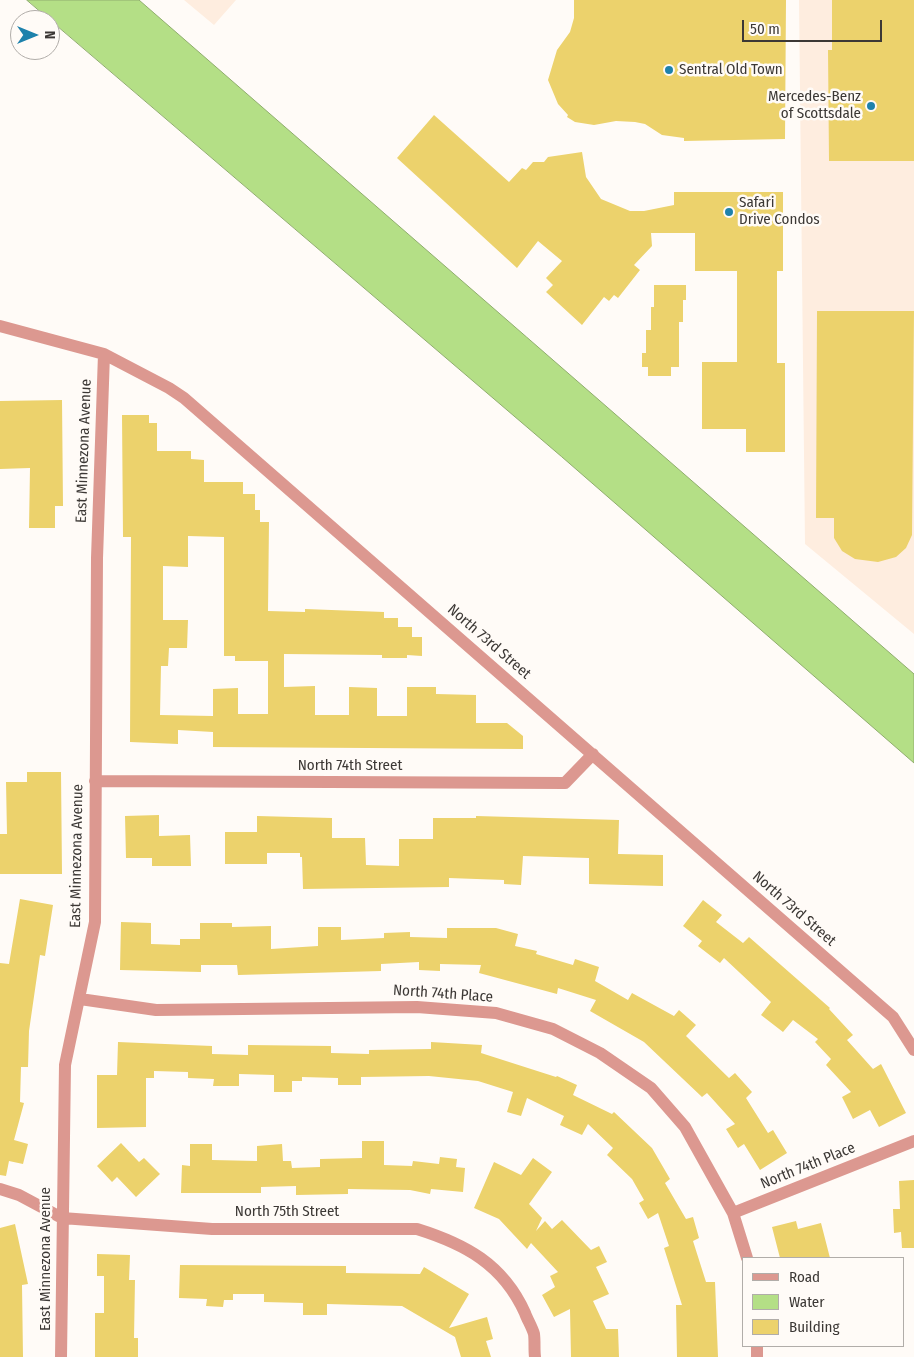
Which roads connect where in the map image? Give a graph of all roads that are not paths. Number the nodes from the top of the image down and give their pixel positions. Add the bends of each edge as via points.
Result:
1 (0, 326) edge
2 (104, 354) junction
3 (593, 754) junction
4 (95, 781) junction
5 (80, 999) junction
6 (914, 1050) edge
7 (914, 1141) edge
8 (0, 1189) edge
9 (733, 1213) junction
10 (62, 1218) junction
11 (747, 1257) edge
12 (62, 1357) edge
13 (534, 1357) edge

1 - 2 street, North 73rd Street
2 - 3 street, North 73rd Street via 184,398
2 - 4 street, East Minnezona Avenue via 97,558
3 - 4 street, North 74th Street via 565,783
3 - 6 street, North 73rd Street via 893,1017
4 - 5 street, East Minnezona Avenue via 95,922
5 - 9 street, North 74th Place via 156,1010 417,1006 496,1013 553,1029 600,1054 650,1088 685,1127
5 - 10 street, East Minnezona Avenue via 65,1065
7 - 9 street, North 74th Place
8 - 10 street, North 75th Street via 19,1194
9 - 11 street
10 - 12 street, East Minnezona Avenue
10 - 13 street, North 75th Street via 212,1229 417,1230 445,1238 497,1269 520,1303 534,1333

